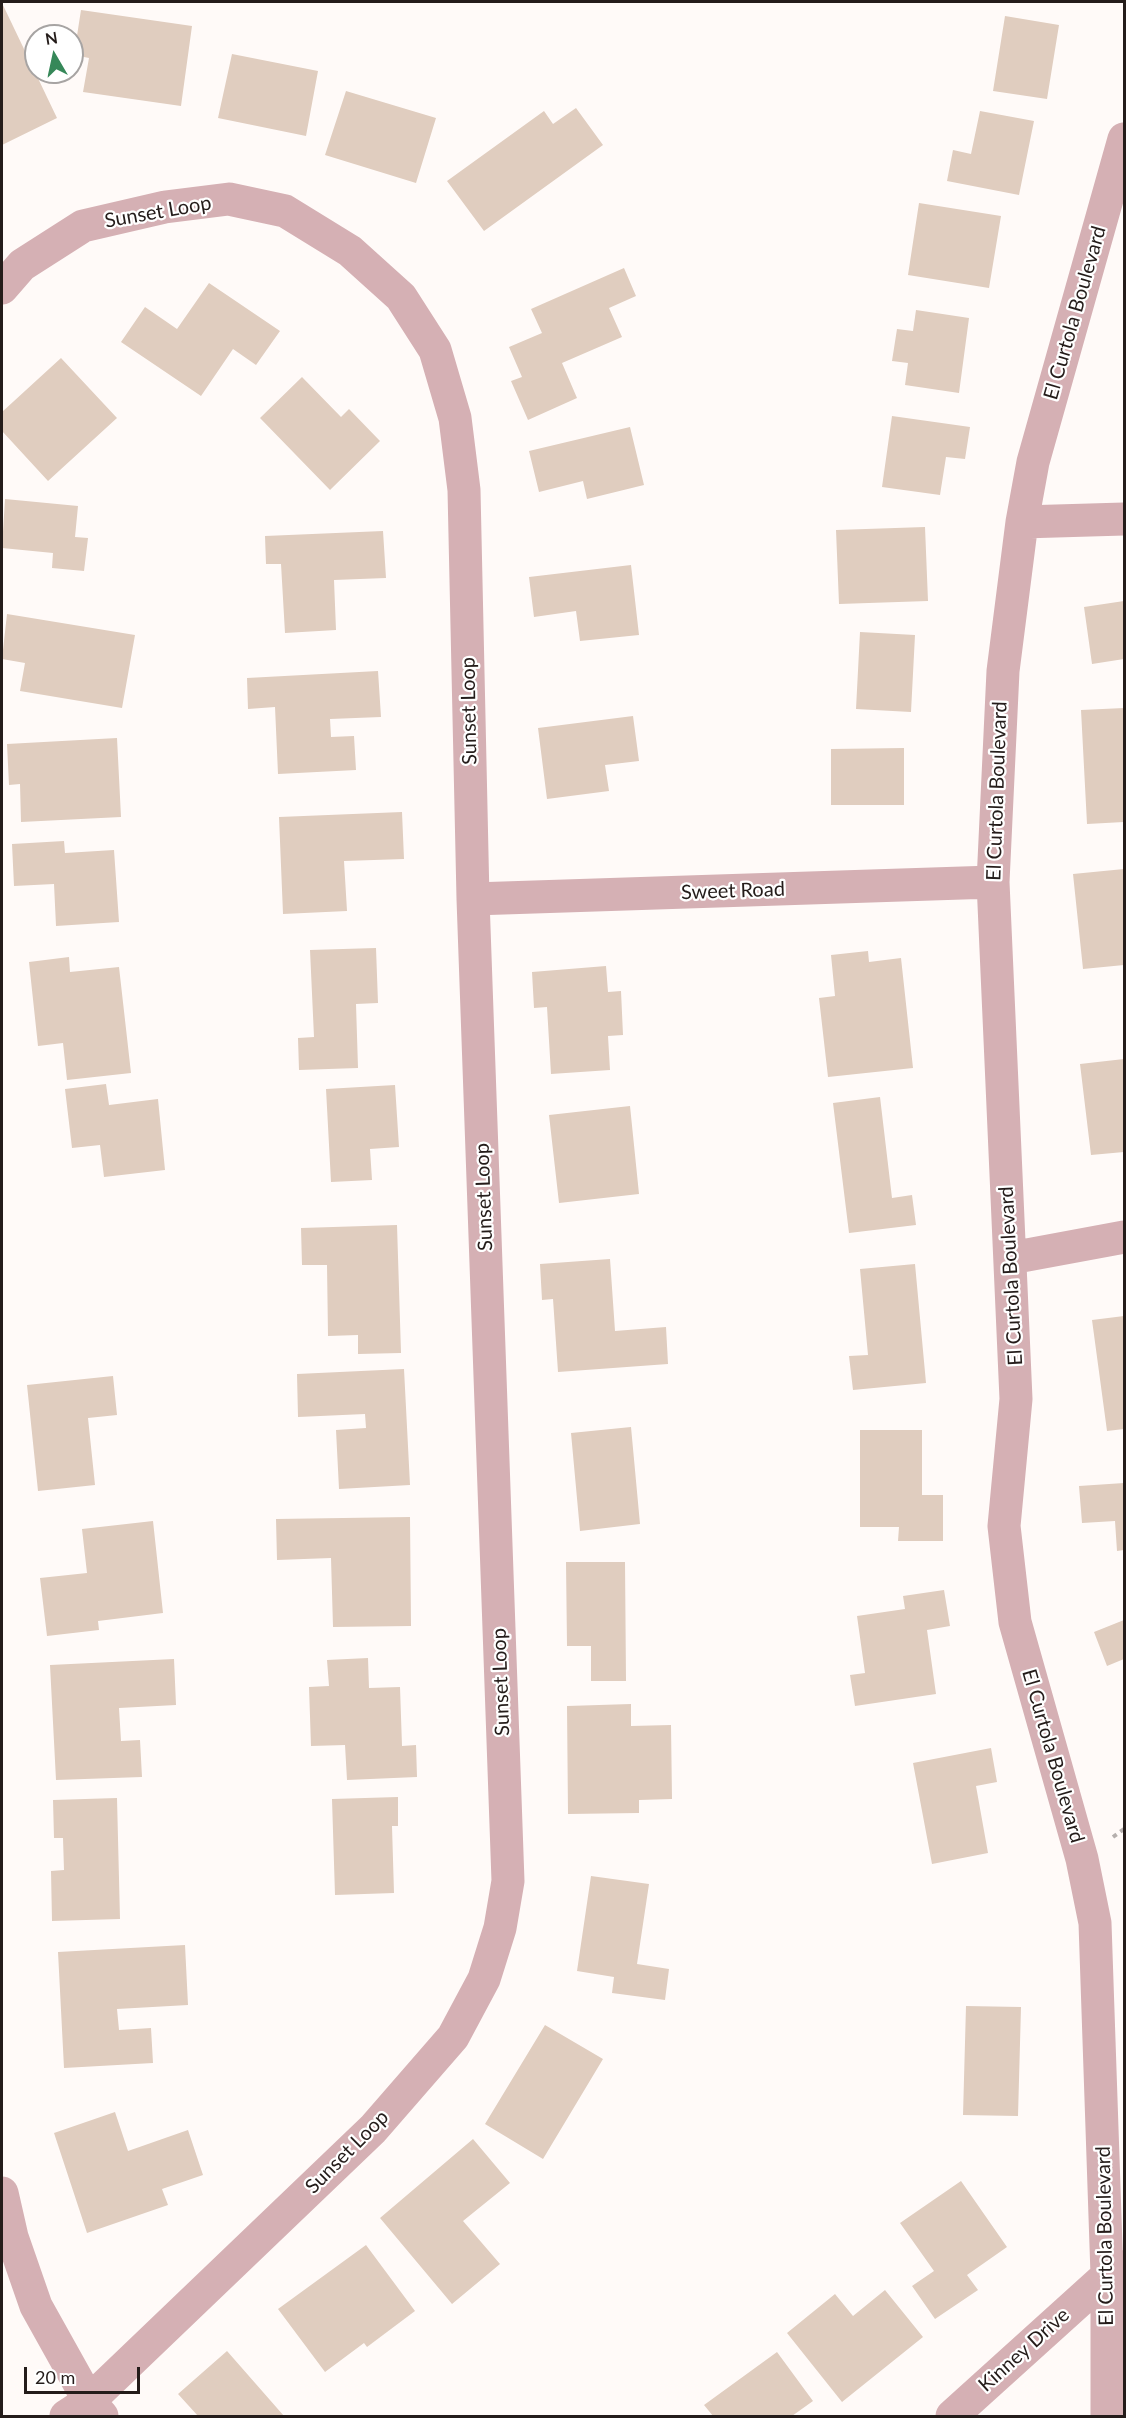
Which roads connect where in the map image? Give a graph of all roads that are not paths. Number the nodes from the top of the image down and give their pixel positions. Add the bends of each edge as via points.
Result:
1 (1125, 139) edge
2 (2, 288) edge
3 (1125, 519) edge
4 (1022, 522) junction
5 (993, 882) junction
6 (473, 899) junction
7 (1125, 1237) edge
8 (1011, 1258) junction
9 (2, 2193) edge
10 (1116, 2268) edge
11 (86, 2411) edge
12 (952, 2416) edge
13 (1107, 2416) edge

1 - 4 street, El Curtola Boulevard via 1033,462
2 - 6 street, Sunset Loop via 22,265 83,226 165,207 229,199 285,211 350,251 401,297 435,350 455,418 463,480
3 - 4 street
4 - 5 street, El Curtola Boulevard via 1003,671
5 - 6 street, Sweet Road
5 - 8 street, El Curtola Boulevard
6 - 11 street, Sunset Loop via 508,1881 500,1928 484,1979 453,2037 373,2129
7 - 8 street
8 - 10 street, El Curtola Boulevard via 1017,1399 1004,1526 1015,1622 1082,1859 1095,1923
9 - 11 street, Sunset Loop via 36,2306
10 - 12 street, Kinney Drive
10 - 13 street, El Curtola Boulevard

